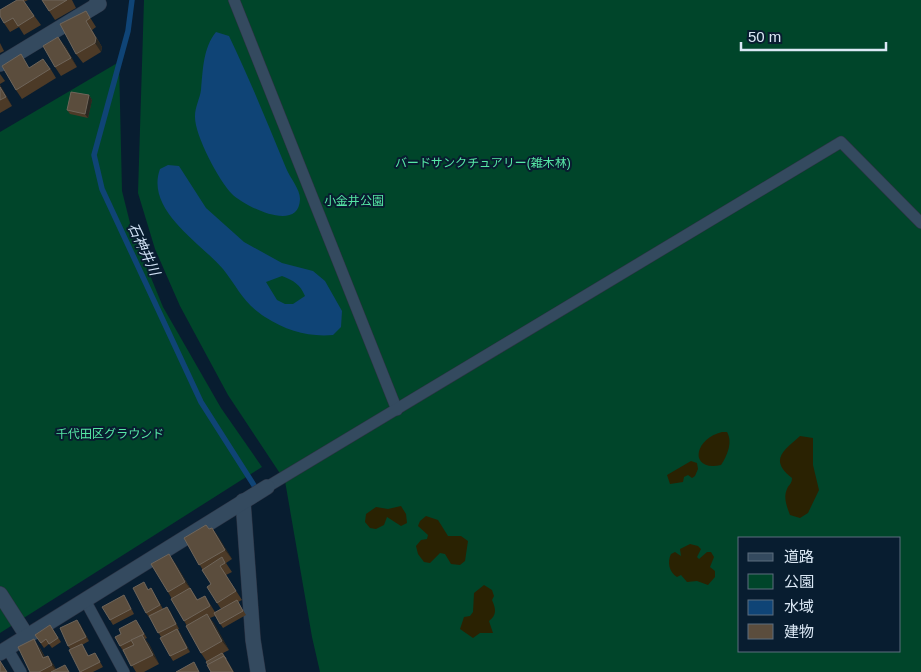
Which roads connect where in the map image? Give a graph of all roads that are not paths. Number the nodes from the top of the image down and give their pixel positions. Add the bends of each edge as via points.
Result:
1 (96, 0) edge
2 (234, 0) edge
3 (0, 64) edge
4 (921, 223) edge
5 (397, 410) junction
6 (267, 487) joint
7 (243, 501) junction
8 (0, 594) edge
9 (85, 600) junction
10 (27, 636) junction
11 (4, 650) edge
12 (21, 672) edge
13 (124, 672) edge
14 (258, 672) edge

1 - 3 street via 99,4
2 - 5 lane
4 - 5 lane via 841,142 690,230
5 - 6 lane
6 - 7 street
7 - 9 street
7 - 14 street
8 - 10 street
9 - 10 street
9 - 13 lane
10 - 11 street
11 - 12 lane

